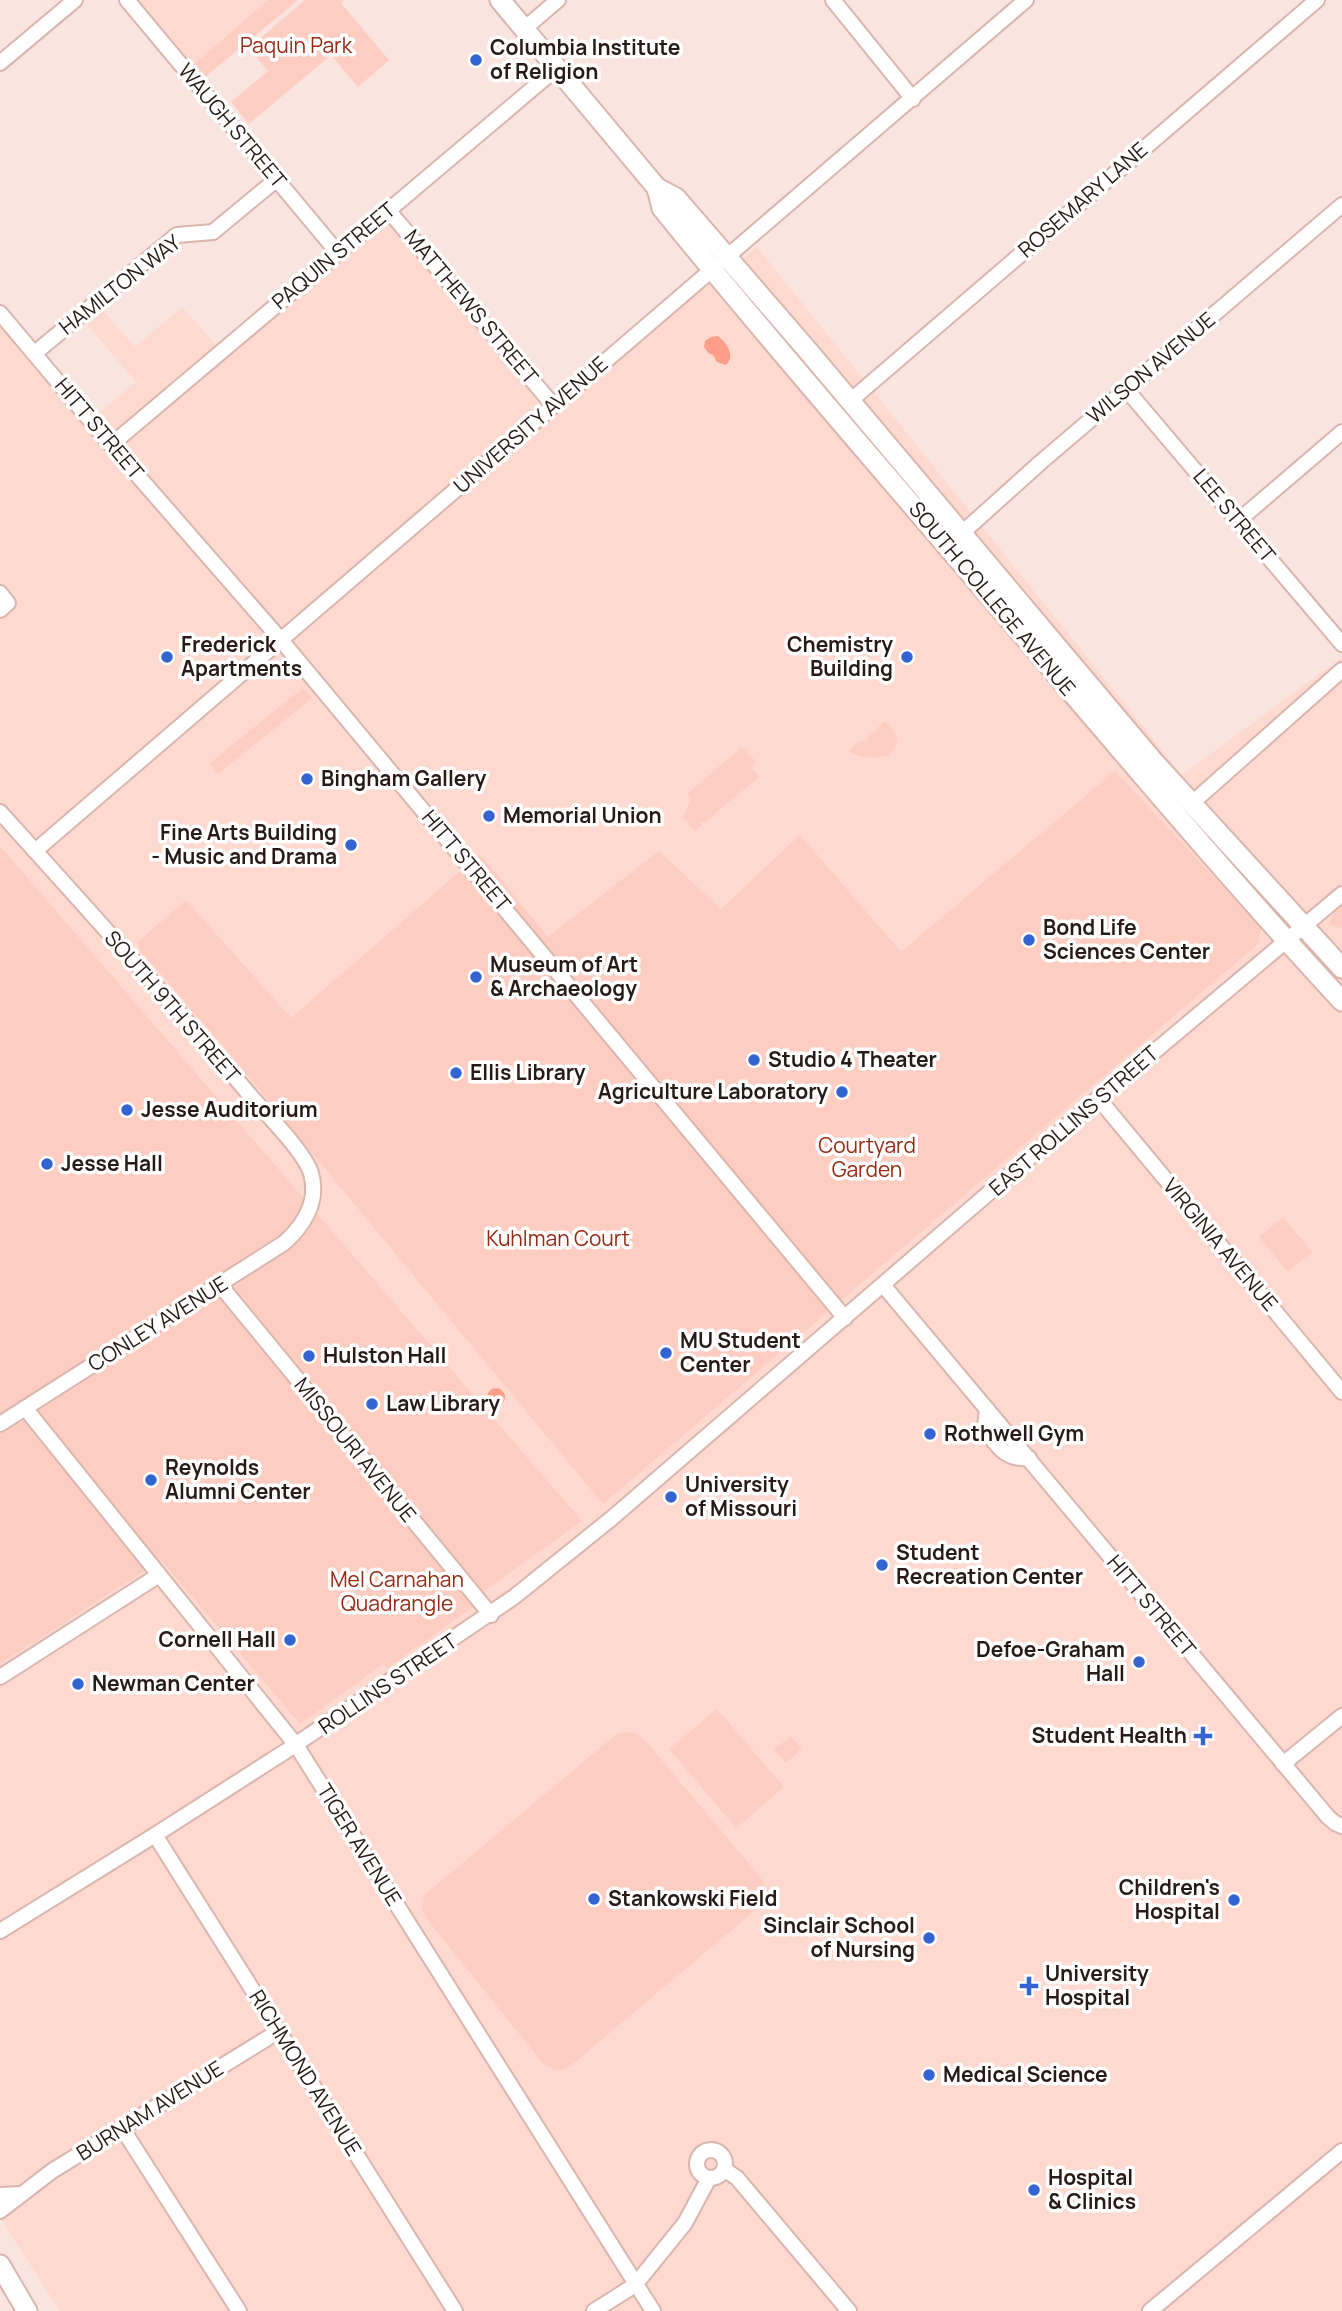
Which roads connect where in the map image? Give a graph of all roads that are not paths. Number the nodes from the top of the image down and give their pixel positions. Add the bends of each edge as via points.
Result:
1 (75, 0) edge
2 (127, 0) edge
3 (500, 0) edge
4 (558, 0) edge
5 (834, 0) edge
6 (1317, 0) edge
7 (1023, 1) edge
8 (524, 29) junction
9 (0, 63) edge
10 (557, 68) junction
11 (913, 99) junction
12 (277, 179) junction
13 (1342, 205) edge
14 (388, 210) junction
15 (338, 253) junction
16 (720, 264) junction
17 (2, 318) edge
18 (34, 353) junction
19 (1126, 389) junction
20 (850, 401) junction
21 (553, 405) junction
22 (1342, 432) edge
23 (111, 445) junction
24 (1238, 521) junction
25 (962, 533) junction
26 (281, 640) junction
27 (1342, 644) edge
28 (1342, 670) edge
29 (1191, 804) junction
30 (0, 812) edge
31 (35, 851) junction
32 (1342, 894) edge
33 (1304, 926) junction
34 (1286, 941) junction
35 (1342, 968) edge
36 (1342, 1001) edge
37 (1098, 1098) junction
38 (308, 1216) joint
39 (220, 1285) junction
40 (883, 1285) junction
41 (845, 1318) junction
42 (1342, 1392) edge
43 (24, 1408) junction
44 (0, 1424) edge
45 (159, 1575) junction
46 (491, 1615) junction
47 (0, 1677) edge
48 (1342, 1716) edge
49 (296, 1745) junction
50 (1283, 1764) junction
51 (1342, 1826) edge
52 (155, 1835) junction
53 (0, 1931) edge
54 (279, 2031) junction
55 (122, 2128) junction
56 (1342, 2151) edge
57 (724, 2169) junction
58 (709, 2178) junction
59 (22, 2194) junction
60 (0, 2195) edge
61 (0, 2211) edge
62 (3, 2274) edge
63 (635, 2285) junction
64 (27, 2311) edge
65 (239, 2311) edge
66 (455, 2311) edge
67 (594, 2311) edge
68 (653, 2311) edge
69 (849, 2311) edge
70 (1150, 2311) edge

1 - 9 street
2 - 12 street, WAUGH STREET
3 - 8 main road, SOUTH COLLEGE AVENUE
4 - 8 street
5 - 11 street
6 - 20 street, ROSEMARY LANE
7 - 11 street, UNIVERSITY AVENUE
8 - 10 main road, SOUTH COLLEGE AVENUE
10 - 14 street, PAQUIN STREET
10 - 16 main road, SOUTH COLLEGE AVENUE via 657,188 676,198
11 - 16 street, UNIVERSITY AVENUE
12 - 15 street, WAUGH STREET
12 - 18 street, HAMILTON WAY via 214,232 177,235
13 - 19 street, WILSON AVENUE
14 - 15 street, PAQUIN STREET
14 - 21 street, MATTHEWS STREET
15 - 23 street, PAQUIN STREET
16 - 20 main road, SOUTH COLLEGE AVENUE
16 - 21 street, UNIVERSITY AVENUE
16 - 34 main road, SOUTH COLLEGE AVENUE via 792,367
17 - 18 street, HITT STREET
18 - 23 street, HITT STREET
19 - 24 street, LEE STREET
19 - 25 street, WILSON AVENUE
20 - 25 main road, SOUTH COLLEGE AVENUE
21 - 26 street, UNIVERSITY AVENUE
22 - 24 street
23 - 26 street, HITT STREET
24 - 27 street, LEE STREET
25 - 29 main road, SOUTH COLLEGE AVENUE
26 - 31 street, UNIVERSITY AVENUE
26 - 41 street, HITT STREET
28 - 29 street
29 - 33 main road, SOUTH COLLEGE AVENUE
30 - 31 street, SOUTH 9TH STREET
31 - 38 street, SOUTH 9TH STREET via 303,1158 311,1173 313,1195
32 - 33 street
33 - 34 street, EAST ROLLINS STREET
33 - 35 main road, SOUTH COLLEGE AVENUE
34 - 36 main road, SOUTH COLLEGE AVENUE
34 - 37 street, EAST ROLLINS STREET
37 - 40 street, EAST ROLLINS STREET
37 - 42 street, VIRGINIA AVENUE
38 - 39 street, CONLEY AVENUE via 285,1243
39 - 43 street, CONLEY AVENUE
39 - 46 street, MISSOURI AVENUE
40 - 41 street, EAST ROLLINS STREET
40 - 50 street, HITT STREET
41 - 46 street, ROLLINS STREET
43 - 44 street, CONLEY AVENUE
43 - 45 street, TIGER AVENUE
45 - 47 street
45 - 49 street, TIGER AVENUE
46 - 49 street, ROLLINS STREET
48 - 50 street
49 - 52 street, ROLLINS STREET
49 - 63 street, TIGER AVENUE
50 - 51 street, HITT STREET via 1328,1817
52 - 53 street, ROLLINS STREET
52 - 54 street, RICHMOND AVENUE
54 - 55 street, BURNAM AVENUE
54 - 66 street, RICHMOND AVENUE
55 - 59 street, BURNAM AVENUE
55 - 65 street
56 - 70 street
57 - 58 street
57 - 58 street via 721,2155 705,2152 697,2167
57 - 69 street via 737,2178
58 - 63 street via 685,2223
59 - 60 street
59 - 61 street, BURNAM AVENUE
62 - 64 main road
63 - 67 street
63 - 68 street, TIGER AVENUE

